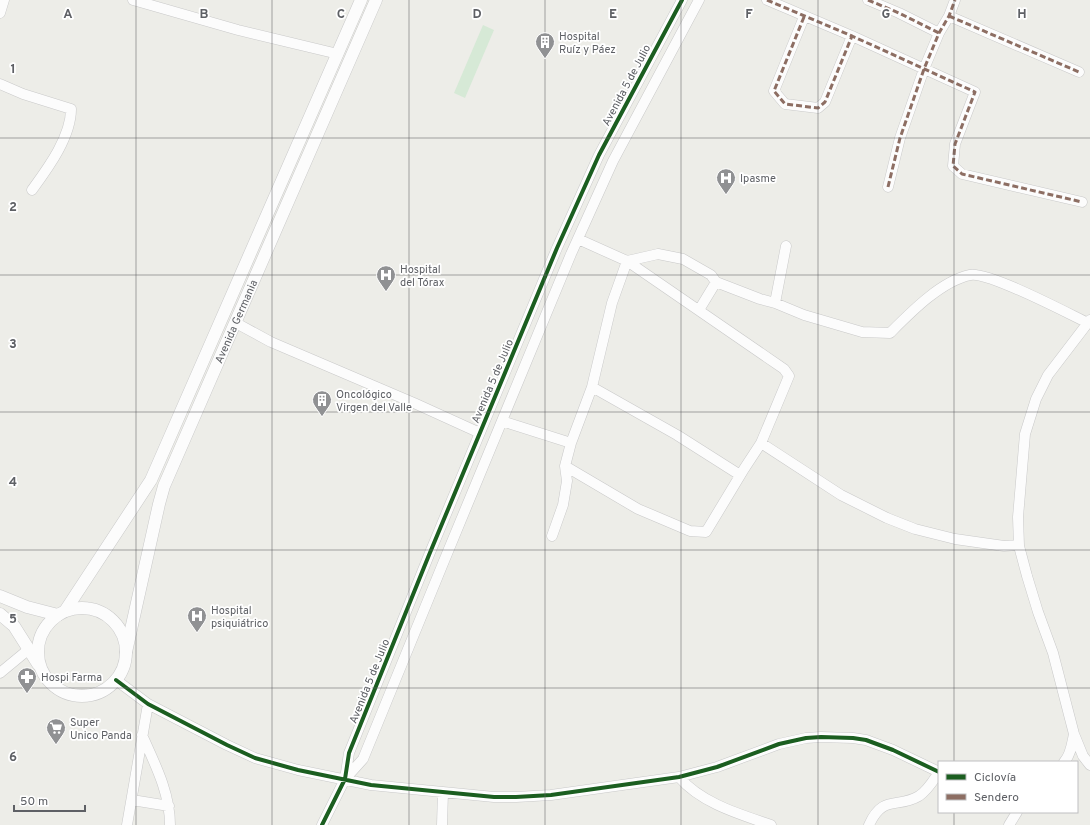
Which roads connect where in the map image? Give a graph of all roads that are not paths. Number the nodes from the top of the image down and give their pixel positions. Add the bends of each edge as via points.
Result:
1 (4, 0) edge
2 (133, 0) edge
3 (361, 0) edge
4 (376, 0) edge
5 (682, 0) edge
6 (699, 0) edge
7 (766, 0) edge
8 (868, 0) edge
9 (955, 0) edge
10 (0, 12) edge
11 (804, 16) junction
12 (949, 16) junction
13 (939, 33) junction
14 (852, 36) junction
15 (338, 54) junction
16 (924, 69) junction
17 (1079, 72) dead end
18 (0, 84) edge
19 (888, 187) dead end
20 (32, 190) dead end
21 (1082, 202) dead end
22 (578, 239) junction
23 (786, 246) dead end
24 (627, 261) junction
25 (716, 282) junction
26 (775, 303) junction
27 (699, 310) junction
28 (1089, 322) edge
29 (236, 323) junction
30 (592, 387) junction
31 (502, 421) junction
32 (480, 433) junction
33 (571, 443) junction
34 (761, 444) junction
35 (565, 466) junction
36 (740, 475) junction
37 (552, 536) dead end
38 (1019, 545) junction
39 (0, 596) edge
40 (62, 613) junction
41 (0, 614) edge
42 (29, 649) junction
43 (126, 652) junction
44 (41, 669) junction
45 (0, 673) edge
46 (116, 680) junction
47 (148, 704) junction
48 (1074, 734) junction
49 (142, 735) junction
50 (1065, 761) edge
51 (1090, 765) edge
52 (938, 772) edge
53 (938, 773) edge
54 (679, 777) junction
55 (344, 780) junction
56 (442, 792) junction
57 (132, 800) junction
58 (169, 806) junction
59 (1016, 813) edge
60 (127, 825) edge
61 (170, 825) edge
62 (322, 825) edge
63 (442, 825) edge
64 (771, 825) edge
65 (869, 825) edge
66 (1009, 825) edge

1 - 10 street
2 - 15 street via 238,30
3 - 15 street, Avenida Germania
4 - 29 street, Avenida Germania
5 - 32 street, Avenida 5 de Julio via 599,155 557,248
6 - 22 street via 616,156
7 - 11 street
8 - 13 street
9 - 12 street
11 - 14 street
11 - 14 street via 774,91 784,104 818,108 825,102
12 - 13 street
12 - 17 street
13 - 16 street
14 - 16 street
15 - 40 street, Avenida Germania via 151,480
16 - 19 street via 900,138
16 - 21 street via 975,92 955,144 953,166 962,174
18 - 20 street via 71,109 71,118 52,163
22 - 24 street
22 - 31 street
23 - 26 street
24 - 25 street via 658,254 683,259 711,275
24 - 27 street
24 - 30 street via 612,303
25 - 26 street
25 - 27 street
26 - 28 street via 804,315 862,332 890,333 924,300 971,274 993,278
27 - 34 street via 784,369 789,376
28 - 38 street via 1048,375 1036,399 1025,434 1018,517
29 - 32 street via 271,342
29 - 43 street, Avenida Germania via 162,494
30 - 33 street
30 - 36 street via 677,435
31 - 33 street
31 - 55 street via 364,759
32 - 55 street, Avenida 5 de Julio via 349,753
33 - 35 street
34 - 36 street
34 - 38 street via 841,495 915,529 955,539 1004,546
35 - 36 street via 638,509 690,531 706,532
35 - 37 street via 567,481 563,505
38 - 48 street via 1038,612 1053,652
39 - 40 street via 27,607
40 - 43 street via 87,608 107,615 123,635
40 - 44 street via 46,628 39,644
41 - 42 street via 14,626
42 - 44 street
42 - 45 street
43 - 46 street via 123,669
44 - 46 street via 51,684 74,696 99,693
46 - 47 street
47 - 49 street
47 - 55 street via 255,758
48 - 50 street
48 - 51 street via 1083,756
49 - 57 street
49 - 58 street
52 - 54 street via 866,740 821,737 779,744 716,767
53 - 65 street via 924,792 911,800 882,807
54 - 56 street via 533,796 494,797
54 - 64 street via 693,790 717,803
55 - 56 street
55 - 62 street
56 - 63 street
57 - 58 street
57 - 60 street
58 - 61 street
59 - 66 street

